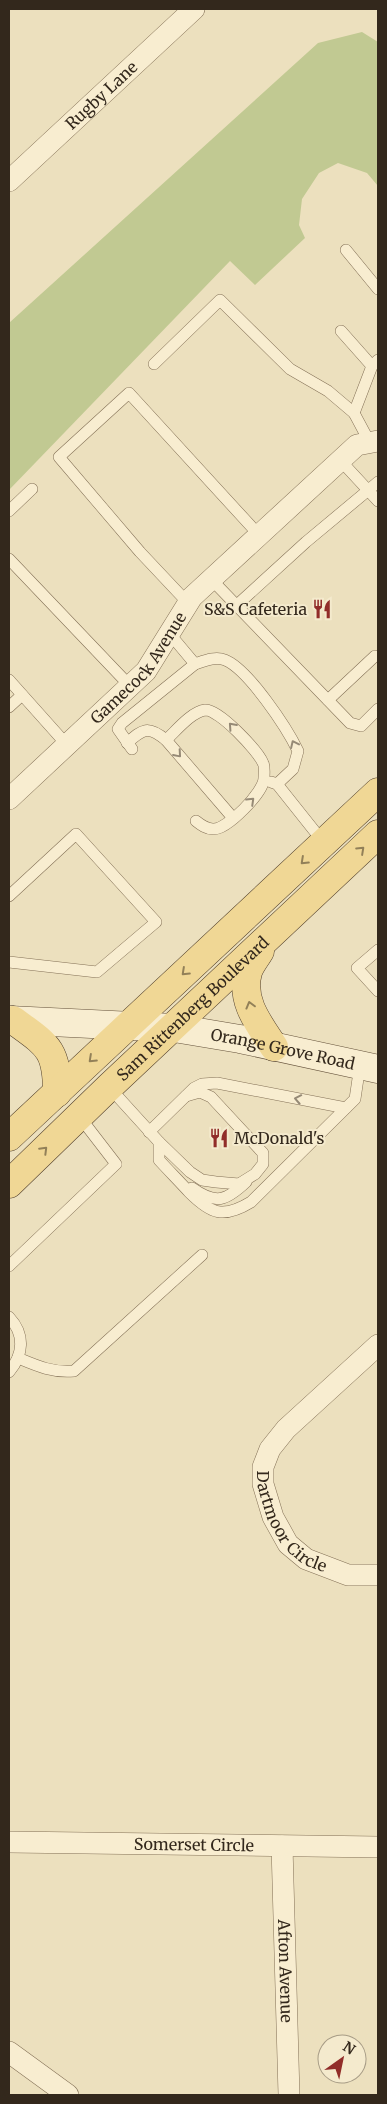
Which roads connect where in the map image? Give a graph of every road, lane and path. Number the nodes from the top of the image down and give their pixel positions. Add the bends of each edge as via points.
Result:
1 (194, 9) edge
2 (9, 181) edge
3 (346, 250) dead end
4 (378, 289) edge
5 (341, 331) dead end
6 (375, 363) edge
7 (154, 364) dead end
8 (354, 413) junction
9 (374, 441) edge
10 (340, 460) junction
11 (378, 482) edge
12 (32, 489) dead end
13 (368, 490) junction
14 (378, 502) edge
15 (9, 510) edge
16 (259, 535) junction
17 (9, 559) edge
18 (211, 579) junction
19 (188, 603) junction
20 (236, 606) junction
21 (169, 633) junction
22 (375, 656) dead end
23 (195, 664) junction
24 (9, 680) edge
25 (130, 686) junction
26 (22, 695) junction
27 (328, 700) junction
28 (9, 707) edge
29 (378, 709) edge
30 (166, 740) junction
31 (67, 745) junction
32 (264, 781) junction
33 (277, 784) junction
34 (378, 792) edge
35 (9, 799) edge
36 (233, 818) junction
37 (196, 821) dead end
38 (378, 834) edge
39 (324, 843) junction
40 (9, 896) edge
41 (266, 940) junction
42 (378, 950) edge
43 (9, 962) edge
44 (378, 991) edge
45 (11, 1020) edge
46 (127, 1026) junction
47 (174, 1028) junction
48 (274, 1047) junction
49 (369, 1067) edge
50 (109, 1087) junction
51 (57, 1093) junction
52 (186, 1096) junction
53 (346, 1108) junction
54 (79, 1116) junction
55 (149, 1132) junction
56 (9, 1137) edge
57 (158, 1142) junction
58 (159, 1154) junction
59 (255, 1174) junction
60 (9, 1184) edge
61 (202, 1255) dead end
62 (9, 1266) edge
63 (9, 1317) edge
64 (378, 1345) edge
65 (18, 1358) junction
66 (9, 1372) edge
67 (378, 1575) edge
68 (9, 1842) edge
69 (282, 1846) junction
70 (378, 1847) edge
71 (9, 2052) edge
72 (68, 2095) edge
73 (289, 2095) edge

1 - 2 street, Rugby Lane
3 - 4 lane
5 - 6 lane
6 - 8 lane
7 - 8 lane via 220,300 290,369 328,391
8 - 9 lane
9 - 10 street, Gamecock Avenue via 357,445
10 - 13 lane
10 - 16 street, Gamecock Avenue
11 - 13 lane
12 - 15 lane
13 - 14 lane
13 - 20 lane
16 - 18 street, Gamecock Avenue
16 - 19 lane via 129,393 59,458
17 - 25 lane
18 - 19 street, Gamecock Avenue
18 - 20 lane
19 - 21 street, Gamecock Avenue
20 - 27 lane
21 - 23 lane
21 - 25 street, Gamecock Avenue via 146,671
22 - 27 lane
23 - 30 lane via 118,729 129,746 139,732 145,730 155,730
33 -> 23 lane via 296,762 298,751 289,733 243,672 224,659 209,659
24 - 26 lane
25 - 31 street, Gamecock Avenue
26 - 28 lane
26 - 31 lane
27 - 29 lane via 350,723 361,726
32 -> 30 lane via 264,763 227,721 210,710 202,710 190,718
30 -> 36 lane
31 - 35 street, Gamecock Avenue
32 - 33 lane
36 -> 32 lane via 259,793
33 - 39 lane
34 - 39 main road, Sam Rittenberg Boulevard
36 - 37 lane via 213,830
41 -> 38 main road, Sam Rittenberg Boulevard
39 -> 46 main road, Sam Rittenberg Boulevard
40 - 43 lane via 76,834 156,922 97,972
41 - 47 main road, Sam Rittenberg Boulevard
48 -> 41 main road via 252,1013 246,993 248,971
42 - 44 lane via 357,968
45 - 46 street, Orange Grove Road
45 - 51 main road via 45,1043 54,1060
46 - 47 street, Orange Grove Road
46 -> 51 main road, Sam Rittenberg Boulevard
47 - 48 street, Orange Grove Road
47 - 50 main road, Sam Rittenberg Boulevard
48 - 49 street, Orange Grove Road
49 - 53 lane via 354,1100
50 - 54 main road, Sam Rittenberg Boulevard
50 - 55 lane
51 - 56 main road, Sam Rittenberg Boulevard
53 -> 52 lane via 217,1083 202,1084
52 - 55 lane
52 - 59 lane via 200,1092 211,1097 263,1153 263,1164
53 - 58 lane via 251,1202 237,1211 224,1213 203,1206 159,1160
60 -> 54 main road, Sam Rittenberg Boulevard
54 - 62 lane via 116,1164
55 - 57 lane
57 - 58 lane
57 - 59 lane via 202,1180 239,1184
58 - 59 lane via 203,1196 222,1200
61 - 65 lane via 74,1371 58,1372
63 - 65 lane via 20,1333
64 - 67 street, Dartmoor Circle via 286,1429 270,1449 263,1467 263,1484 273,1517 288,1544 306,1559 348,1575
65 - 66 lane
68 - 69 street, Somerset Circle
69 - 70 street, Somerset Circle
69 - 73 street, Afton Avenue
71 - 72 street

